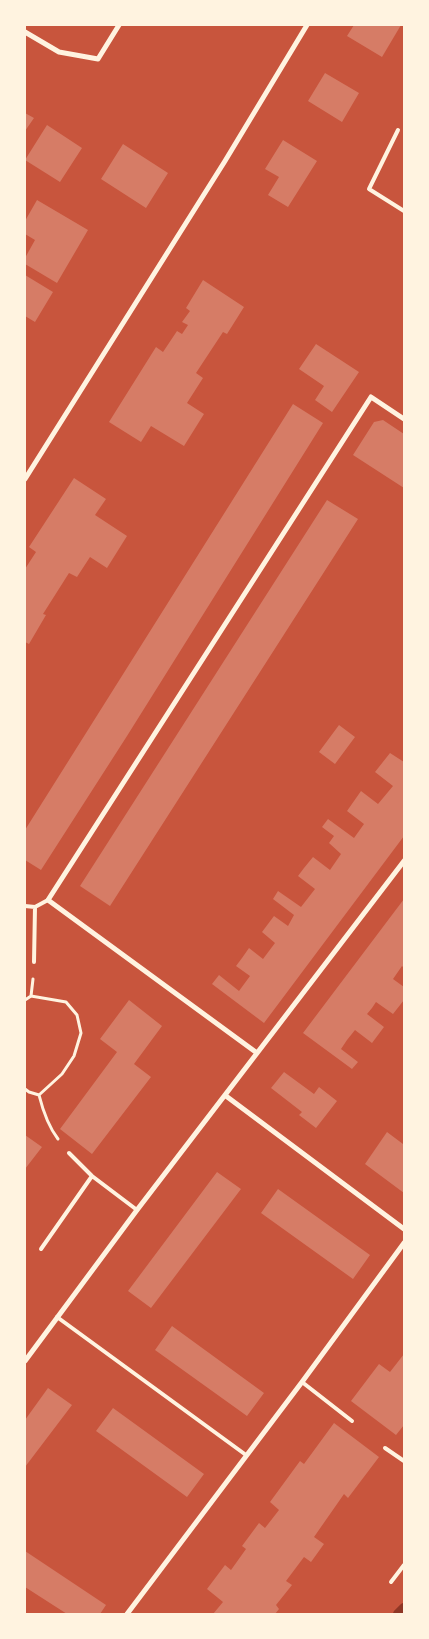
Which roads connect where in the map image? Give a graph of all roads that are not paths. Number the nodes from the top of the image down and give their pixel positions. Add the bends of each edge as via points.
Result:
1 (119, 25) edge
2 (307, 25) edge
3 (25, 32) edge
4 (398, 130) dead end
5 (404, 211) edge
6 (404, 418) edge
7 (25, 479) edge
8 (404, 861) edge
9 (48, 900) junction
10 (25, 906) edge
11 (35, 907) junction
12 (34, 962) dead end
13 (258, 1053) junction
14 (226, 1096) junction
15 (69, 1153) road end
16 (92, 1176) junction
17 (137, 1210) junction
18 (404, 1229) edge
19 (404, 1244) edge
20 (41, 1249) dead end
21 (57, 1317) junction
22 (25, 1361) edge
23 (302, 1382) junction
24 (352, 1421) dead end
25 (385, 1448) dead end
26 (246, 1455) junction
27 (404, 1461) edge
28 (404, 1565) edge
29 (391, 1582) dead end
30 (127, 1614) edge

1 - 3 street via 98,58 59,52
2 - 7 street
4 - 5 lane via 369,189
6 - 9 street via 371,397
8 - 13 street
9 - 11 lane
9 - 13 street
10 - 11 lane
11 - 12 lane
13 - 14 street
14 - 17 street
14 - 18 street
15 - 16 lane
16 - 17 lane
16 - 20 lane
17 - 21 street
19 - 23 street
21 - 22 street
21 - 26 lane
23 - 24 lane
23 - 26 street
25 - 27 lane
26 - 30 street
28 - 29 lane

